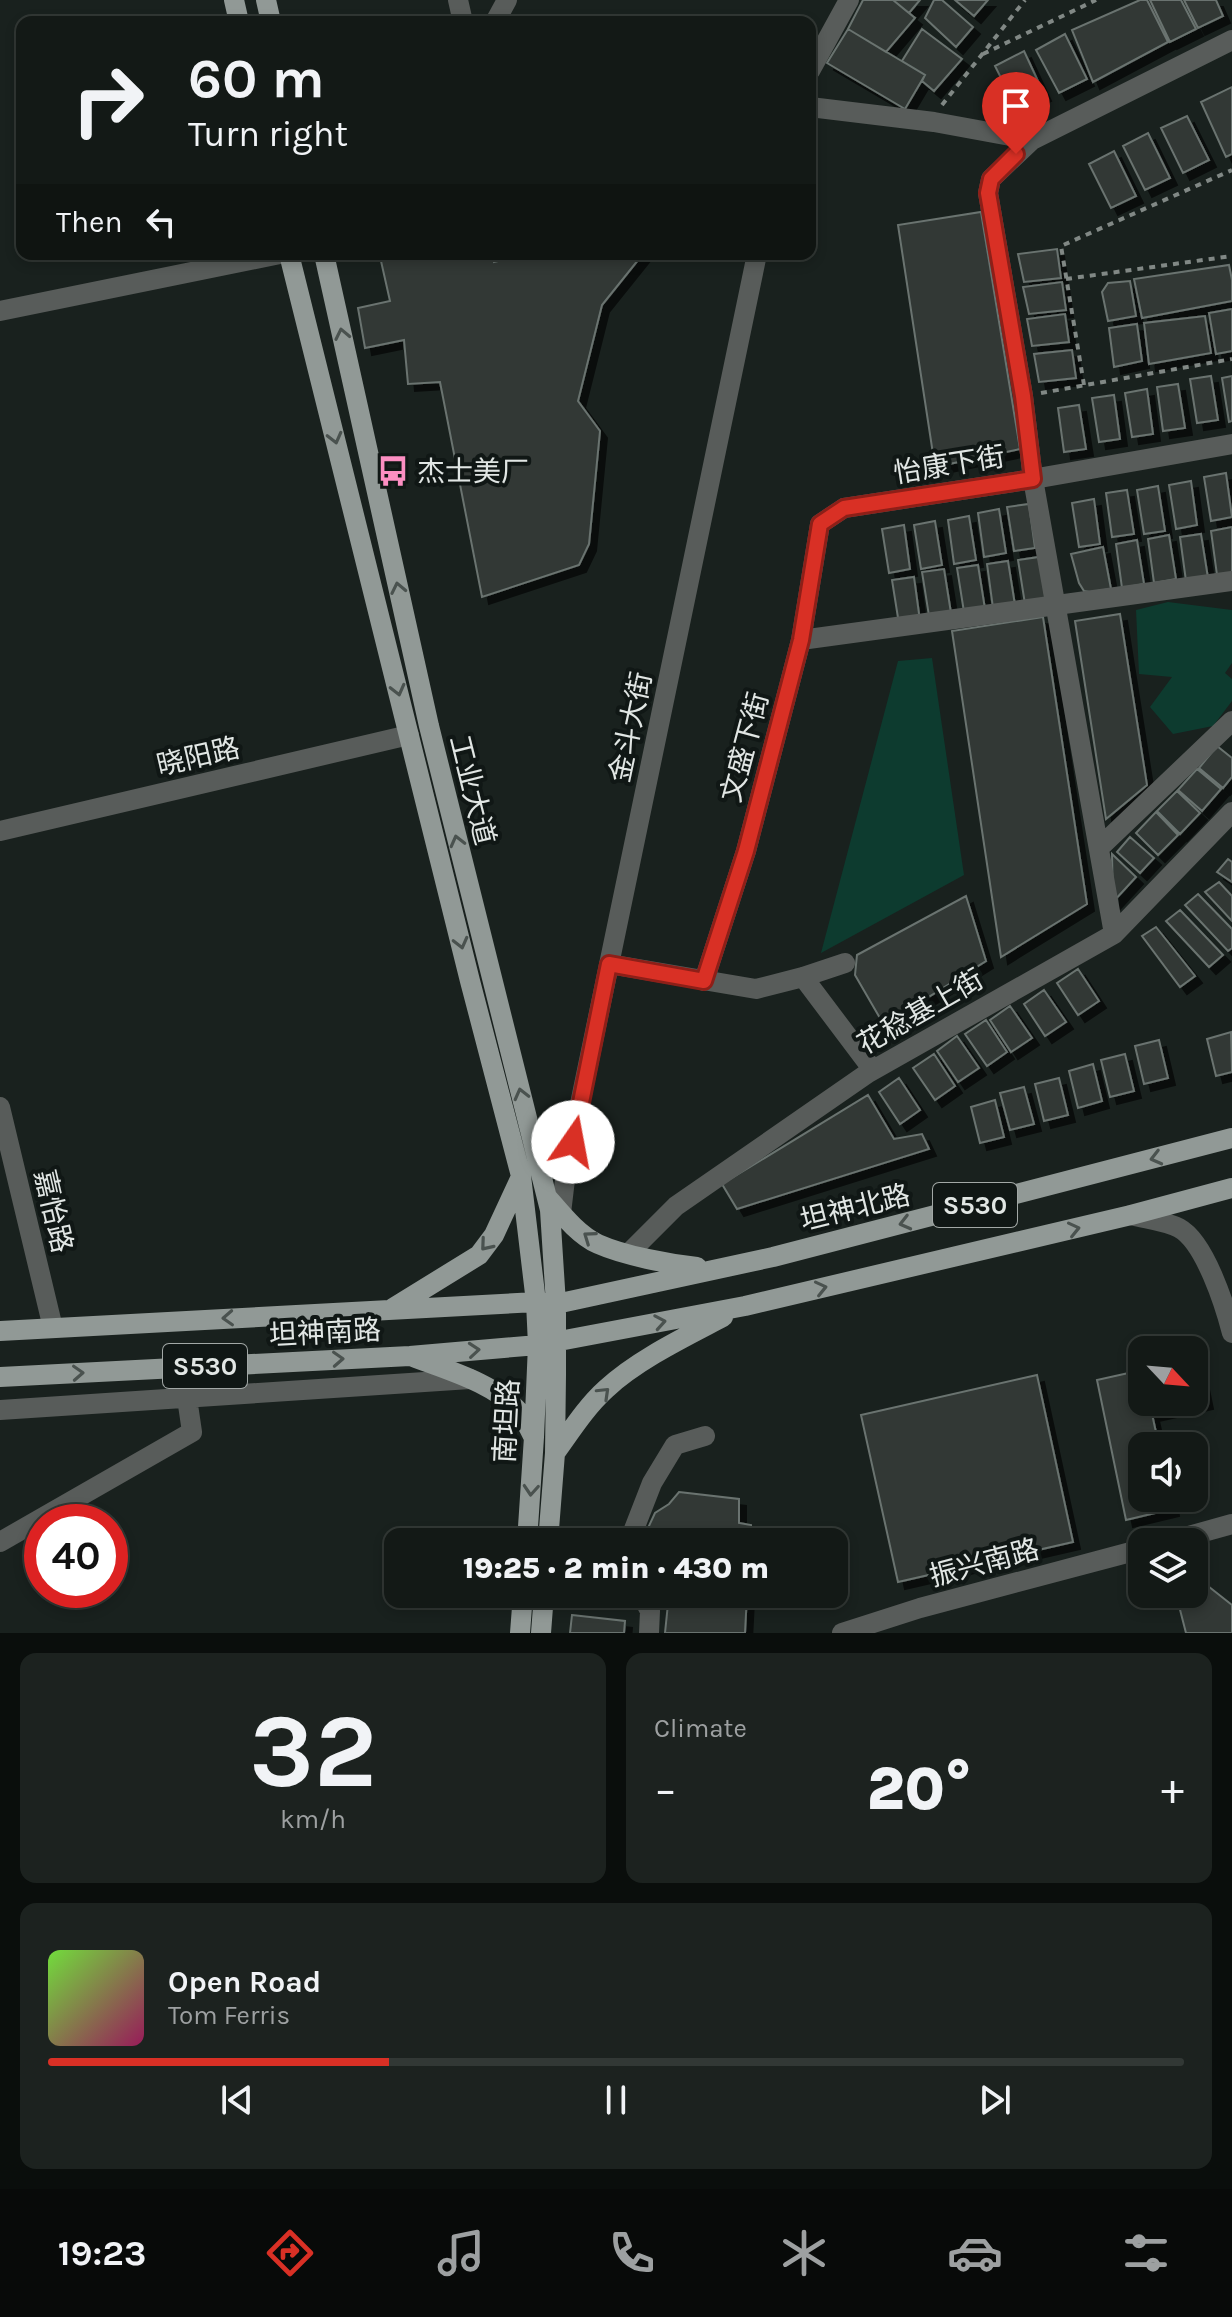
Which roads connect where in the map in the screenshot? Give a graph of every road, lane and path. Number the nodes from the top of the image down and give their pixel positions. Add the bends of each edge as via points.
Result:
1 (849, 0) edge
2 (1025, 0) edge
3 (1096, 0) edge
4 (1232, 40) edge
5 (981, 55) junction
6 (816, 60) edge
7 (816, 108) edge
8 (934, 122) junction
9 (1032, 140) junction
10 (1232, 170) edge
11 (1232, 256) edge
12 (251, 260) edge
13 (290, 260) edge
14 (325, 260) edge
15 (756, 260) edge
16 (1066, 279) junction
17 (0, 311) edge
18 (1232, 359) edge
19 (1084, 385) junction
20 (1023, 396) junction
21 (1232, 444) edge
22 (1033, 479) junction
23 (820, 524) joint
24 (1232, 581) edge
25 (1055, 605) junction
26 (801, 640) junction
27 (1232, 721) edge
28 (409, 735) junction
29 (1232, 812) edge
30 (0, 831) edge
31 (1099, 848) junction
32 (1114, 934) junction
33 (845, 963) dead end
34 (609, 964) junction
35 (803, 977) junction
36 (704, 981) junction
37 (873, 1070) junction
38 (0, 1107) edge
39 (1232, 1138) edge
40 (521, 1176) junction
41 (1232, 1188) edge
42 (547, 1196) junction
43 (561, 1213) junction
44 (1131, 1215) junction
45 (629, 1253) junction
46 (717, 1269) junction
47 (546, 1303) junction
48 (745, 1306) junction
49 (389, 1310) junction
50 (53, 1328) junction
51 (0, 1331) edge
52 (1232, 1333) edge
53 (547, 1343) junction
54 (410, 1356) junction
55 (0, 1377) edge
56 (470, 1379) junction
57 (187, 1398) junction
58 (0, 1410) edge
59 (705, 1436) dead end
60 (534, 1437) junction
61 (555, 1453) junction
62 (1232, 1524) edge
63 (528, 1528) edge
64 (549, 1528) edge
65 (634, 1528) edge
66 (1208, 1531) edge
67 (0, 1542) edge
68 (1128, 1553) edge
69 (522, 1608) edge
70 (543, 1608) edge
71 (648, 1608) edge
72 (520, 1633) edge
73 (541, 1633) edge
74 (649, 1633) edge
75 (842, 1633) edge

1 - 6 street
2 - 5 path
3 - 5 path
4 - 9 street
5 - 8 path
7 - 8 street
8 - 9 street
9 - 20 street via 991,179 988,193
10 - 16 path via 1061,246
11 - 16 path
12 - 17 street
13 -> 28 main road, 工业大道
42 -> 14 main road, 工业大道 via 429,726
15 - 34 street, 金斗大街
16 - 19 path
18 - 19 path
19 - 20 path
20 - 22 street
21 - 22 street, 怡康下街
22 - 23 street, 怡康下街 via 844,508
22 - 25 street
23 - 26 street, 文盛下街
24 - 25 street
25 - 26 street
25 - 31 street
26 - 36 street, 文盛下街 via 746,851
27 - 31 street
28 - 30 street, 晓阳路
28 -> 40 main road, 工业大道
29 - 32 street, 花稔基上街
31 - 32 street
32 - 37 street, 花稔基上街
33 - 35 street
34 - 36 street
34 - 43 street, 金斗大街
35 - 36 street via 756,989
35 - 37 street
37 - 45 street, 花稔基上街 via 676,1206
38 - 50 street, 嘉怡路
39 -> 46 main road, 坦神北路 / S530
40 - 47 main road, 工业大道
40 -> 49 main road via 479,1255
41 - 44 main road, S530
42 - 43 main road
42 - 47 main road, 工业大道
45 -> 43 main road via 597,1244
48 -> 44 main road, S530
44 - 52 street via 1179,1228 1194,1241
45 - 46 main road
46 - 47 main road, 坦神北路 / S530
47 - 49 main road, 坦神南路 / S530
47 - 53 main road, 南坦路
53 -> 48 main road, S530
61 -> 48 main road via 606,1389 635,1367
49 -> 50 main road, 坦神南路 / S530
50 - 51 main road, 坦神南路 / S530
54 -> 53 main road, 坦神南路 / S530
53 - 60 main road, 南坦路
53 - 61 main road, 南坦路
55 -> 54 main road, 坦神南路 / S530
54 - 56 main road
56 - 57 street
56 - 60 main road via 520,1413
57 - 58 street
57 - 67 street via 192,1432
59 - 65 street via 675,1445
60 -> 63 main road, 南坦路
61 - 64 main road, 南坦路
62 - 66 street
68 - 75 street, 振兴南路
69 - 72 main road
70 - 73 main road
71 - 74 street

